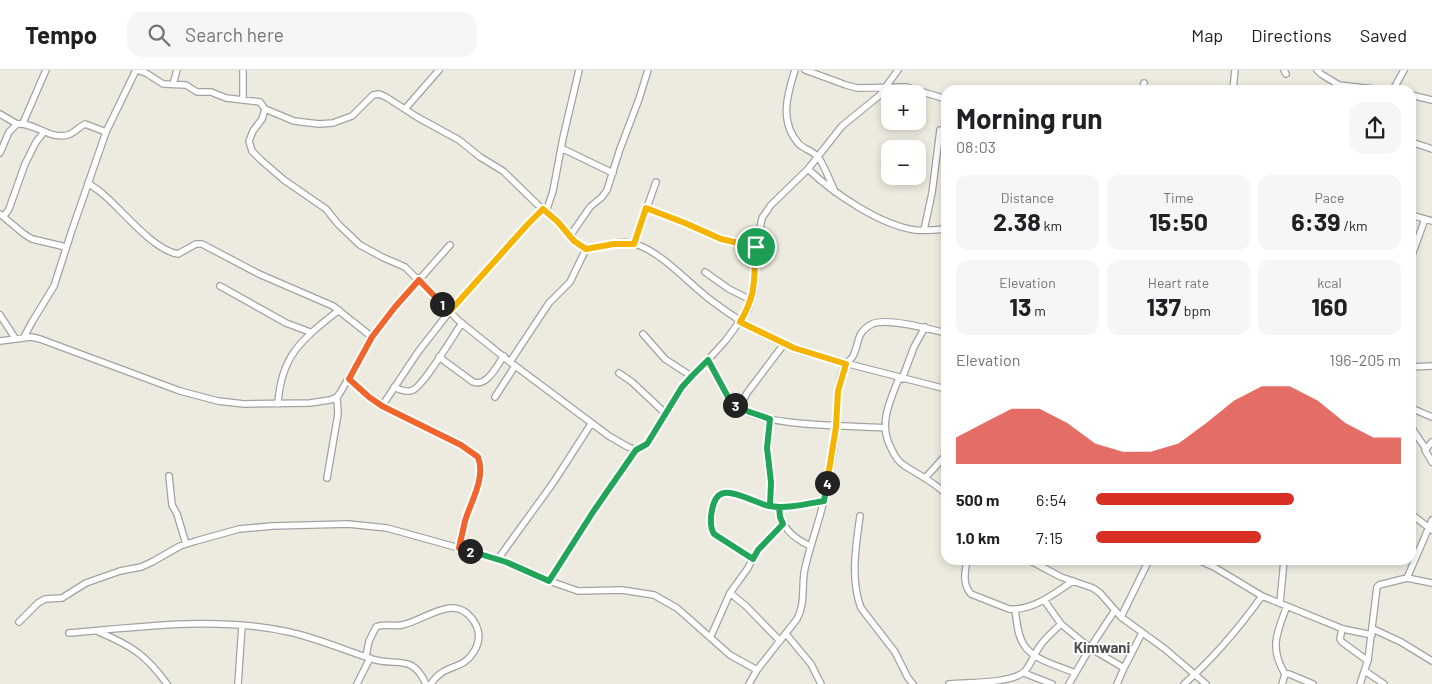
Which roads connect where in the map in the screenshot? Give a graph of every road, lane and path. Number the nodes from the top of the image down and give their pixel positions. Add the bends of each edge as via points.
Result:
1 (46, 70) edge
2 (137, 70) edge
3 (177, 70) edge
4 (243, 70) edge
5 (439, 70) edge
6 (579, 70) edge
7 (648, 70) edge
8 (794, 70) edge
9 (805, 70) edge
10 (898, 70) edge
11 (1235, 70) edge
12 (1317, 70) edge
13 (1404, 70) edge
14 (173, 84) junction
15 (888, 85) edge
16 (1234, 85) edge
17 (1336, 85) edge
18 (1396, 85) edge
19 (881, 87) edge
20 (881, 93) edge
21 (926, 93) edge
22 (1416, 96) edge
23 (941, 98) edge
24 (243, 100) junction
25 (1432, 100) edge
26 (265, 109) junction
27 (405, 109) junction
28 (1, 115) edge
29 (20, 123) junction
30 (940, 130) dead end
31 (44, 132) junction
32 (106, 132) junction
33 (1416, 144) edge
34 (561, 148) junction
35 (1432, 149) edge
36 (0, 153) edge
37 (818, 157) junction
38 (808, 169) junction
39 (613, 173) junction
40 (656, 182) dead end
41 (88, 183) junction
42 (836, 193) junction
43 (646, 208) junction
44 (544, 210) junction
45 (2, 215) edge
46 (1416, 216) edge
47 (1425, 219) junction
48 (1432, 221) edge
49 (941, 229) edge
50 (924, 230) junction
51 (570, 236) junction
52 (634, 244) junction
53 (1416, 244) edge
54 (450, 245) dead end
55 (756, 247) junction
56 (66, 248) junction
57 (586, 249) junction
58 (705, 272) dead end
59 (419, 280) junction
60 (220, 286) dead end
61 (751, 300) junction
62 (339, 310) junction
63 (450, 311) junction
64 (0, 315) edge
65 (740, 322) junction
66 (462, 323) junction
67 (925, 327) junction
68 (310, 332) junction
69 (941, 332) edge
70 (643, 334) dead end
71 (24, 337) junction
72 (372, 337) junction
73 (15, 338) junction
74 (0, 341) edge
75 (784, 344) junction
76 (504, 356) junction
77 (439, 358) junction
78 (708, 360) junction
79 (513, 364) junction
80 (846, 364) junction
81 (1432, 366) edge
82 (1416, 367) edge
83 (619, 373) dead end
84 (692, 376) junction
85 (901, 378) junction
86 (349, 379) junction
87 (394, 388) junction
88 (941, 388) edge
89 (337, 397) junction
90 (495, 397) dead end
91 (278, 404) junction
92 (382, 406) junction
93 (739, 408) junction
94 (1416, 410) edge
95 (666, 414) junction
96 (1432, 417) edge
97 (770, 419) junction
98 (591, 424) junction
99 (836, 427) junction
100 (884, 428) junction
101 (1416, 434) edge
102 (1432, 442) edge
103 (1426, 448) junction
104 (636, 450) junction
105 (941, 460) edge
106 (1432, 462) edge
107 (169, 476) dead end
108 (926, 477) junction
109 (327, 478) dead end
110 (941, 490) edge
111 (824, 501) junction
112 (770, 506) junction
113 (779, 507) junction
114 (860, 516) dead end
115 (1416, 518) edge
116 (1432, 520) edge
117 (783, 524) junction
118 (1430, 529) edge
119 (186, 544) junction
120 (810, 546) junction
121 (459, 548) junction
122 (498, 559) junction
123 (753, 559) junction
124 (1416, 559) edge
125 (967, 565) edge
126 (1038, 565) edge
127 (1147, 565) edge
128 (1209, 565) edge
129 (1284, 565) edge
130 (1413, 565) edge
131 (1214, 567) joint
132 (1407, 578) junction
133 (549, 581) junction
134 (1074, 581) junction
135 (1432, 583) edge
136 (730, 593) junction
137 (1262, 596) junction
138 (1044, 600) junction
139 (1280, 603) junction
140 (1286, 606) junction
141 (1015, 610) junction
142 (1115, 610) junction
143 (1121, 617) junction
144 (19, 622) dead end
145 (1061, 624) junction
146 (242, 626) junction
147 (1342, 629) junction
148 (96, 631) junction
149 (1373, 632) junction
150 (1142, 633) junction
151 (68, 634) dead end
152 (786, 634) junction
153 (711, 636) junction
154 (780, 641) junction
155 (1090, 648) junction
156 (1035, 656) junction
157 (368, 657) junction
158 (1368, 661) junction
159 (1432, 661) edge
160 (1124, 668) junction
161 (757, 670) junction
162 (1365, 671) junction
163 (1024, 673) junction
164 (1075, 673) junction
165 (1285, 674) junction
166 (1194, 675) junction
167 (168, 684) edge
168 (238, 684) edge
169 (357, 684) edge
170 (426, 684) edge
171 (431, 684) edge
172 (749, 684) edge
173 (821, 684) edge
174 (912, 684) edge
175 (949, 684) edge
176 (1052, 684) edge
177 (1069, 684) edge
178 (1117, 684) edge
179 (1184, 684) edge
180 (1206, 684) edge
181 (1282, 684) edge
182 (1313, 684) edge
183 (1360, 684) edge
184 (1384, 684) edge

1 - 29 street
2 - 14 street via 163,84
2 - 32 street
3 - 14 street
4 - 24 street
5 - 27 street
6 - 34 street
7 - 39 street
8 - 37 street via 785,109 786,119 800,144
9 - 19 street via 857,88
10 - 15 street
11 - 16 street
12 - 17 street
13 - 18 street
14 - 24 street
20 - 37 street via 842,126
21 - 23 street
22 - 25 street
24 - 26 street via 260,102
26 - 27 street via 294,121 319,124 352,116 373,95 379,94
26 - 59 street via 250,136 252,151 284,180 326,209 360,244 405,267
27 - 44 street via 455,137 480,158 503,171
28 - 29 street
29 - 31 street
29 - 36 street via 13,126
30 - 50 street
31 - 32 street via 71,134 85,124
31 - 45 street via 31,151 10,209
32 - 41 street
33 - 35 street
34 - 39 street
34 - 44 street via 553,191
37 - 38 street
37 - 42 street
38 - 42 street
38 - 55 street via 762,218
39 - 51 street via 607,190 590,206
40 - 43 street
41 - 56 street
41 - 62 street via 154,242 170,252 178,254 202,244
42 - 50 street via 893,223
43 - 52 street
43 - 55 street via 721,239
44 - 51 street
44 - 63 street
45 - 56 street via 32,239
46 - 47 street
47 - 48 street
47 - 53 street
49 - 50 street
51 - 57 street
52 - 57 street
52 - 65 street via 656,254
54 - 59 street
55 - 61 street
56 - 71 street via 54,286
57 - 79 street via 570,282 549,303
58 - 61 street via 728,289
59 - 63 street
59 - 72 street
60 - 68 street via 286,323
61 - 65 street
62 - 68 street
62 - 72 street
63 - 66 street
63 - 87 street
64 - 73 street
65 - 75 street
65 - 78 street
66 - 76 street
66 - 77 street
67 - 69 street
67 - 80 street via 890,322 872,324 861,333 853,356
67 - 85 street
68 - 91 street via 284,370
70 - 84 street via 665,358
71 - 73 street
71 - 91 street via 53,343 198,397 244,404
72 - 86 street
73 - 74 street
75 - 80 street
75 - 93 street
76 - 77 street via 485,382 480,383
76 - 79 street
77 - 87 street via 415,390 408,392
78 - 84 street
78 - 93 street via 728,397
79 - 90 street
79 - 98 street
80 - 85 street
80 - 99 street via 838,391
81 - 82 street
83 - 95 street
84 - 95 street
85 - 88 street
85 - 100 street via 887,410
86 - 89 street
86 - 92 street
87 - 92 street
89 - 91 street via 321,402
89 - 109 street via 338,414
92 - 121 street via 461,445 478,457 479,479
93 - 97 street
94 - 96 street
95 - 104 street via 647,444
97 - 99 street
97 - 112 street via 767,448
98 - 104 street
98 - 122 street
99 - 100 street
99 - 111 street
100 - 108 street via 898,460
101 - 103 street
102 - 103 street
103 - 106 street
104 - 133 street
105 - 108 street
107 - 119 street via 170,496
108 - 110 street
111 - 113 street
111 - 120 street
112 - 113 street
112 - 123 street via 730,492 720,494 714,503 712,531
113 - 117 street
114 - 174 street via 855,579 858,601 895,652
115 - 118 street
116 - 118 street
117 - 120 street via 792,536
117 - 123 street
118 - 124 street
119 - 121 street via 239,529 348,524 388,528
119 - 144 street via 147,565 86,583 62,598 45,599
120 - 152 street via 802,610
121 - 122 street
122 - 133 street
123 - 136 street
125 - 141 street via 965,583 970,594
126 - 134 street
127 - 143 street
128 - 131 street
129 - 139 street
130 - 132 street
131 - 137 street
132 - 135 street
132 - 149 street via 1377,587
133 - 153 street via 578,591 622,590 654,595 677,608
134 - 138 street
134 - 142 street via 1093,588
136 - 153 street
136 - 154 street
137 - 139 street
137 - 166 street via 1241,626
138 - 141 street
138 - 145 street
139 - 140 street
140 - 147 street
140 - 165 street via 1275,641
141 - 156 street via 1022,641
142 - 143 street
142 - 155 street
143 - 150 street
145 - 155 street
145 - 156 street via 1047,636
146 - 148 street via 195,623
146 - 157 street via 286,631
146 - 168 street
147 - 149 street
147 - 158 street via 1342,642
148 - 151 street
148 - 167 street via 140,653
149 - 158 street
149 - 159 street via 1402,642
150 - 160 street
150 - 166 street
152 - 154 street
152 - 173 street via 811,664
153 - 161 street via 730,655
154 - 161 street
155 - 160 street
155 - 164 street
156 - 163 street
156 - 164 street
157 - 169 street
157 - 170 street via 405,662
157 - 171 street via 369,641 376,627 400,625 439,610 458,608 475,623 480,633 478,643 468,660 442,671
158 - 162 street
160 - 178 street
161 - 172 street
162 - 183 street
162 - 184 street
163 - 175 street via 1002,681
163 - 176 street
164 - 177 street
165 - 181 street
165 - 182 street
166 - 179 street
166 - 180 street

